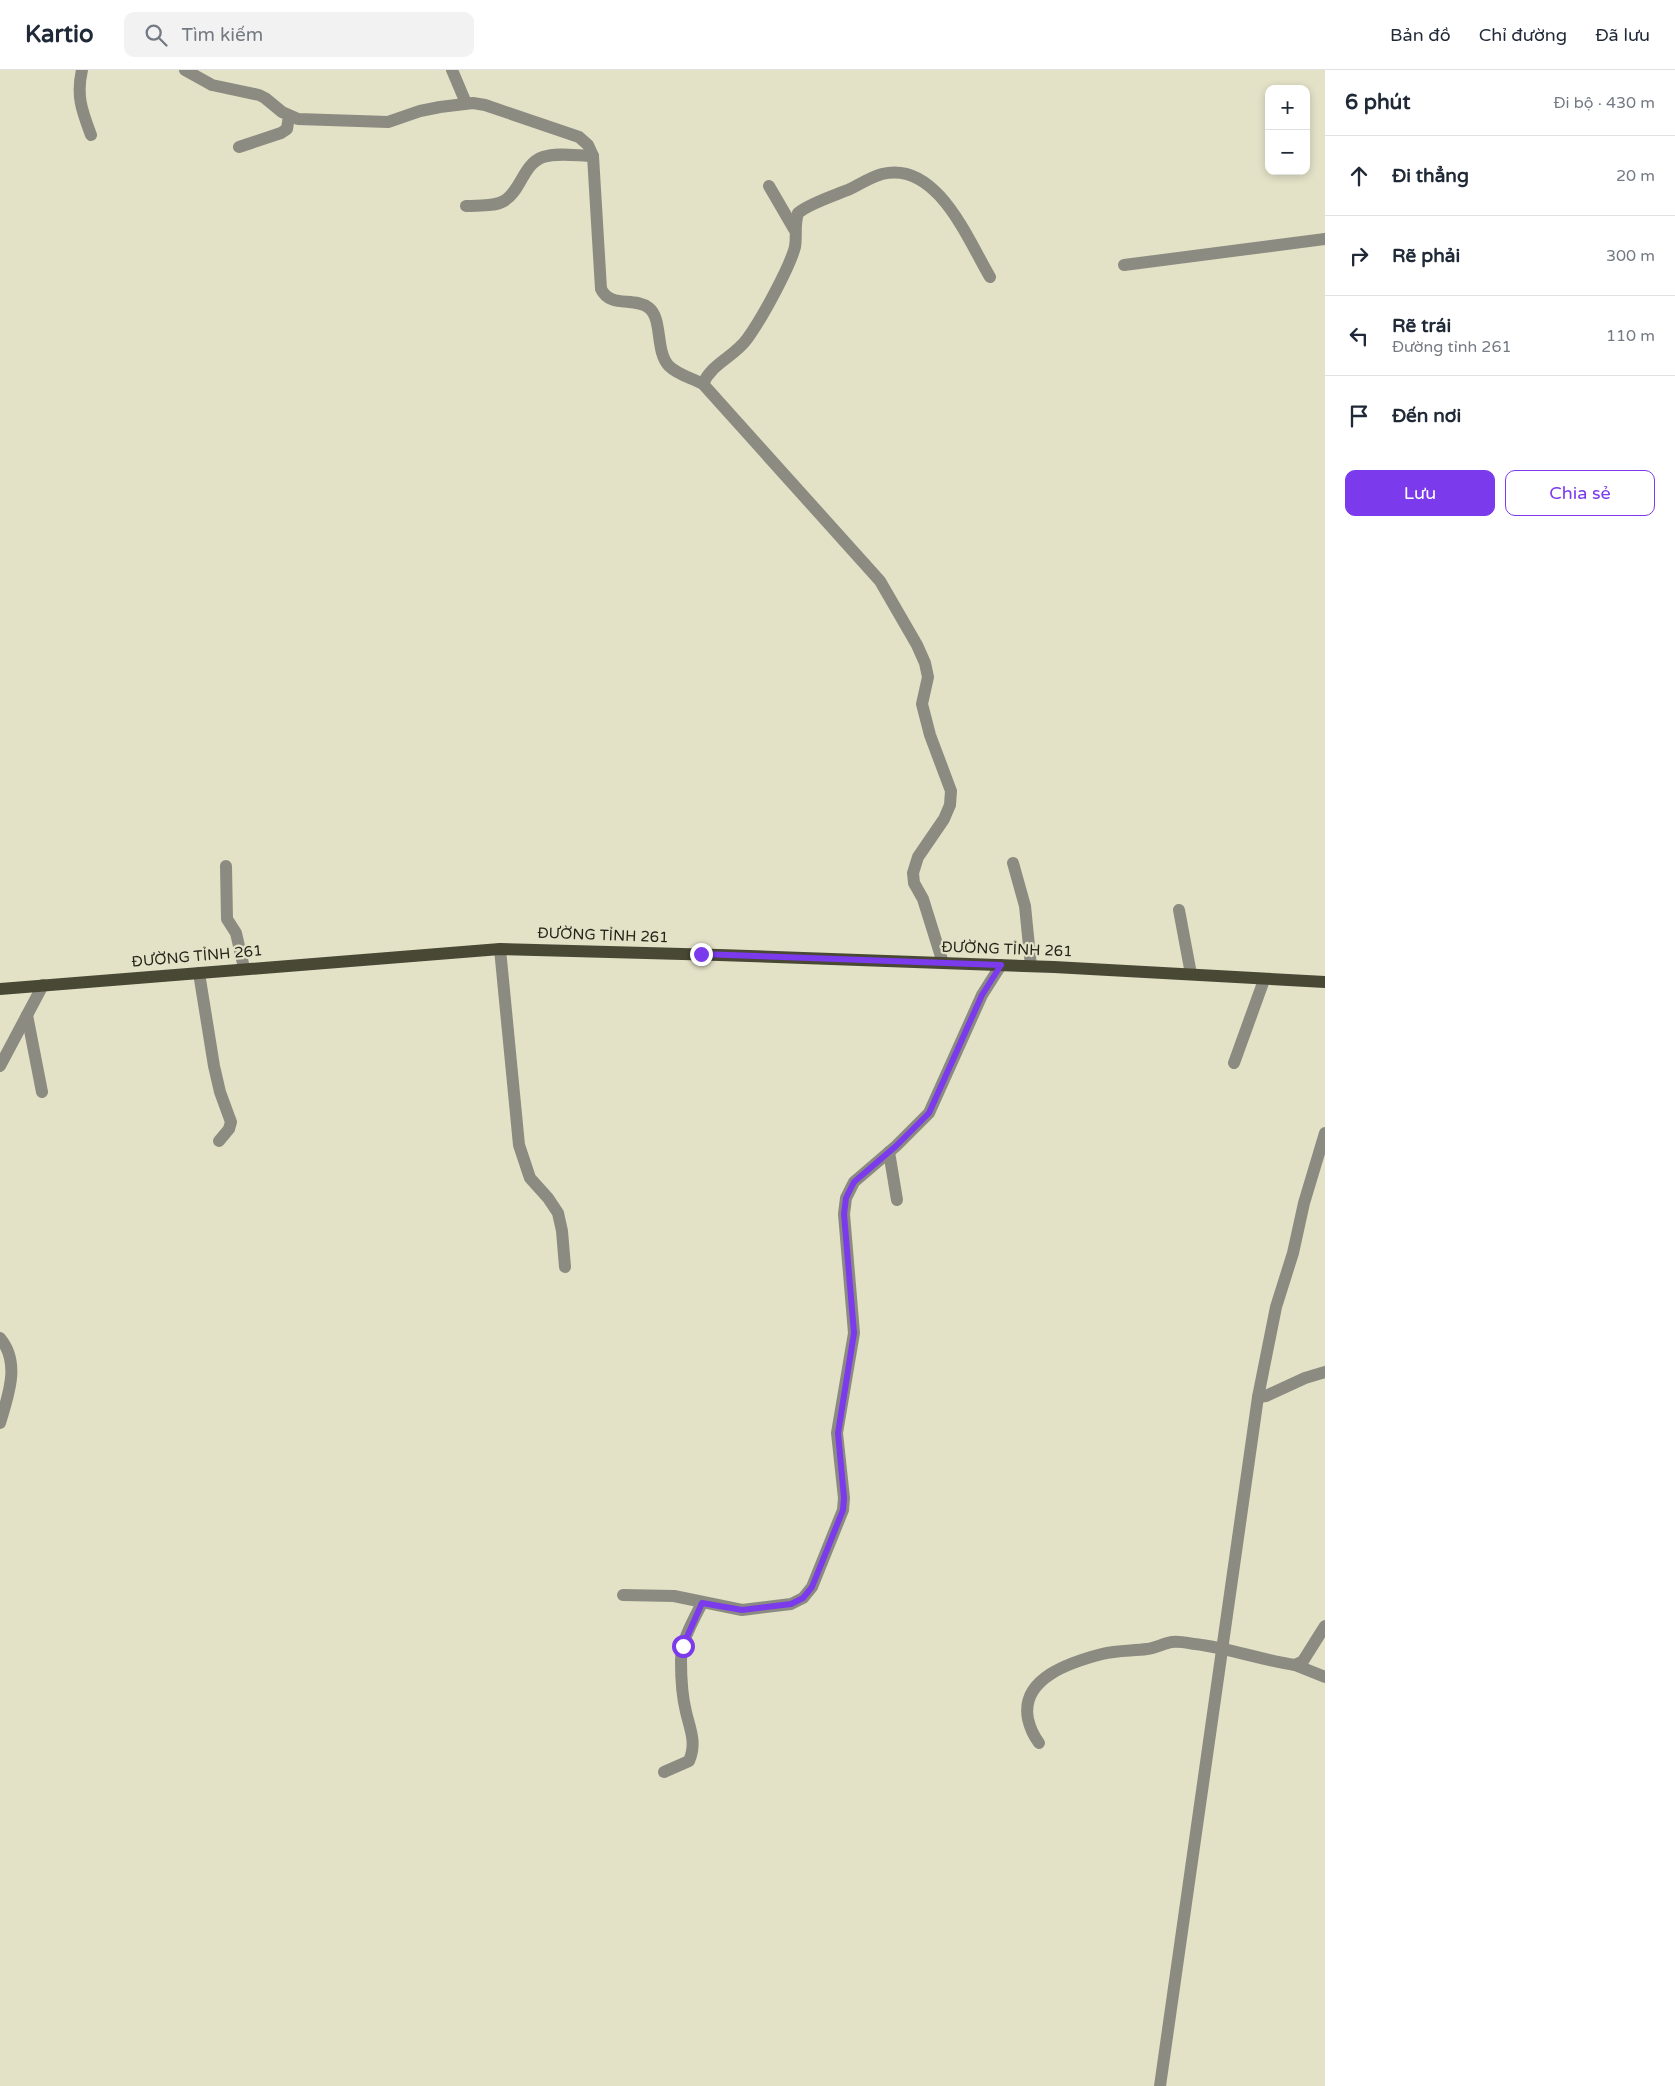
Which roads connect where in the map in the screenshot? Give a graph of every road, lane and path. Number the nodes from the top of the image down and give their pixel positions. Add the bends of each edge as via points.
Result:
1 (82, 70) edge
2 (185, 70) edge
3 (452, 70) edge
4 (466, 103) junction
5 (289, 116) junction
6 (91, 135) dead end
7 (239, 147) dead end
8 (593, 156) junction
9 (769, 186) dead end
10 (466, 206) dead end
11 (794, 229) junction
12 (1325, 239) edge
13 (1124, 265) dead end
14 (990, 278) dead end
15 (703, 384) junction
16 (1013, 863) dead end
17 (226, 866) dead end
18 (1179, 910) dead end
19 (500, 949) junction
20 (943, 963) junction
21 (1001, 965) junction
22 (1031, 966) junction
23 (244, 968) junction
24 (199, 973) junction
25 (1191, 974) junction
26 (1264, 980) junction
27 (1325, 982) edge
28 (43, 985) junction
29 (0, 989) edge
30 (27, 1015) junction
31 (1234, 1063) dead end
32 (0, 1066) edge
33 (42, 1092) dead end
34 (1325, 1134) edge
35 (219, 1142) dead end
36 (890, 1152) junction
37 (897, 1200) dead end
38 (565, 1267) dead end
39 (0, 1338) edge
40 (1325, 1372) edge
41 (1258, 1397) junction
42 (0, 1423) edge
43 (623, 1595) dead end
44 (702, 1603) junction
45 (1325, 1626) edge
46 (1223, 1648) junction
47 (1295, 1665) junction
48 (1325, 1677) edge
49 (1039, 1743) dead end
50 (664, 1772) dead end
51 (1160, 2086) edge

1 - 6 street via 79,96
2 - 5 street via 212,85 259,94
3 - 4 street
4 - 5 street via 420,111 388,122
4 - 8 street via 486,105 579,137
5 - 7 street via 287,130
8 - 10 street via 542,157 530,167 505,200 496,204
8 - 15 street via 604,296 649,308 668,366
9 - 11 street
11 - 14 street via 801,211 882,174 912,176 924,181 943,200
11 - 15 street via 795,247 758,322 738,350 712,369
12 - 13 street
15 - 20 street via 880,581 925,663 928,677 922,704 951,791 944,820 918,857 913,873
16 - 22 street via 1025,906
17 - 23 street via 227,919 238,940
18 - 25 street
19 - 20 main road, ĐƯỜNG TỈNH 261
19 - 23 main road, ĐƯỜNG TỈNH 261
19 - 38 street via 519,1145 530,1178 558,1213
20 - 21 main road, ĐƯỜNG TỈNH 261
21 - 22 main road, ĐƯỜNG TỈNH 261
21 - 36 street via 982,995 929,1113
22 - 25 main road, ĐƯỜNG TỈNH 261
23 - 24 main road, ĐƯỜNG TỈNH 261
24 - 28 main road, ĐƯỜNG TỈNH 261
24 - 35 street via 214,1066 231,1122
25 - 26 main road, ĐƯỜNG TỈNH 261
26 - 27 main road, ĐƯỜNG TỈNH 261
26 - 31 street
28 - 29 main road, ĐƯỜNG TỈNH 261
28 - 30 street
30 - 32 street
30 - 33 street
34 - 41 street via 1276,1307
36 - 37 street
36 - 44 street via 854,1182 846,1198 844,1214 854,1333 838,1433 843,1510 812,1587 803,1598 791,1604 742,1610
39 - 42 street via 12,1362
40 - 41 street
41 - 46 street
43 - 44 street via 674,1596
44 - 50 street via 683,1646 681,1661 692,1754 689,1761
45 - 47 street via 1303,1661
46 - 47 street
46 - 49 street via 1173,1642 1148,1650 1125,1649 1102,1654 1057,1670 1036,1686 1028,1700 1029,1727
46 - 51 street
47 - 48 street

